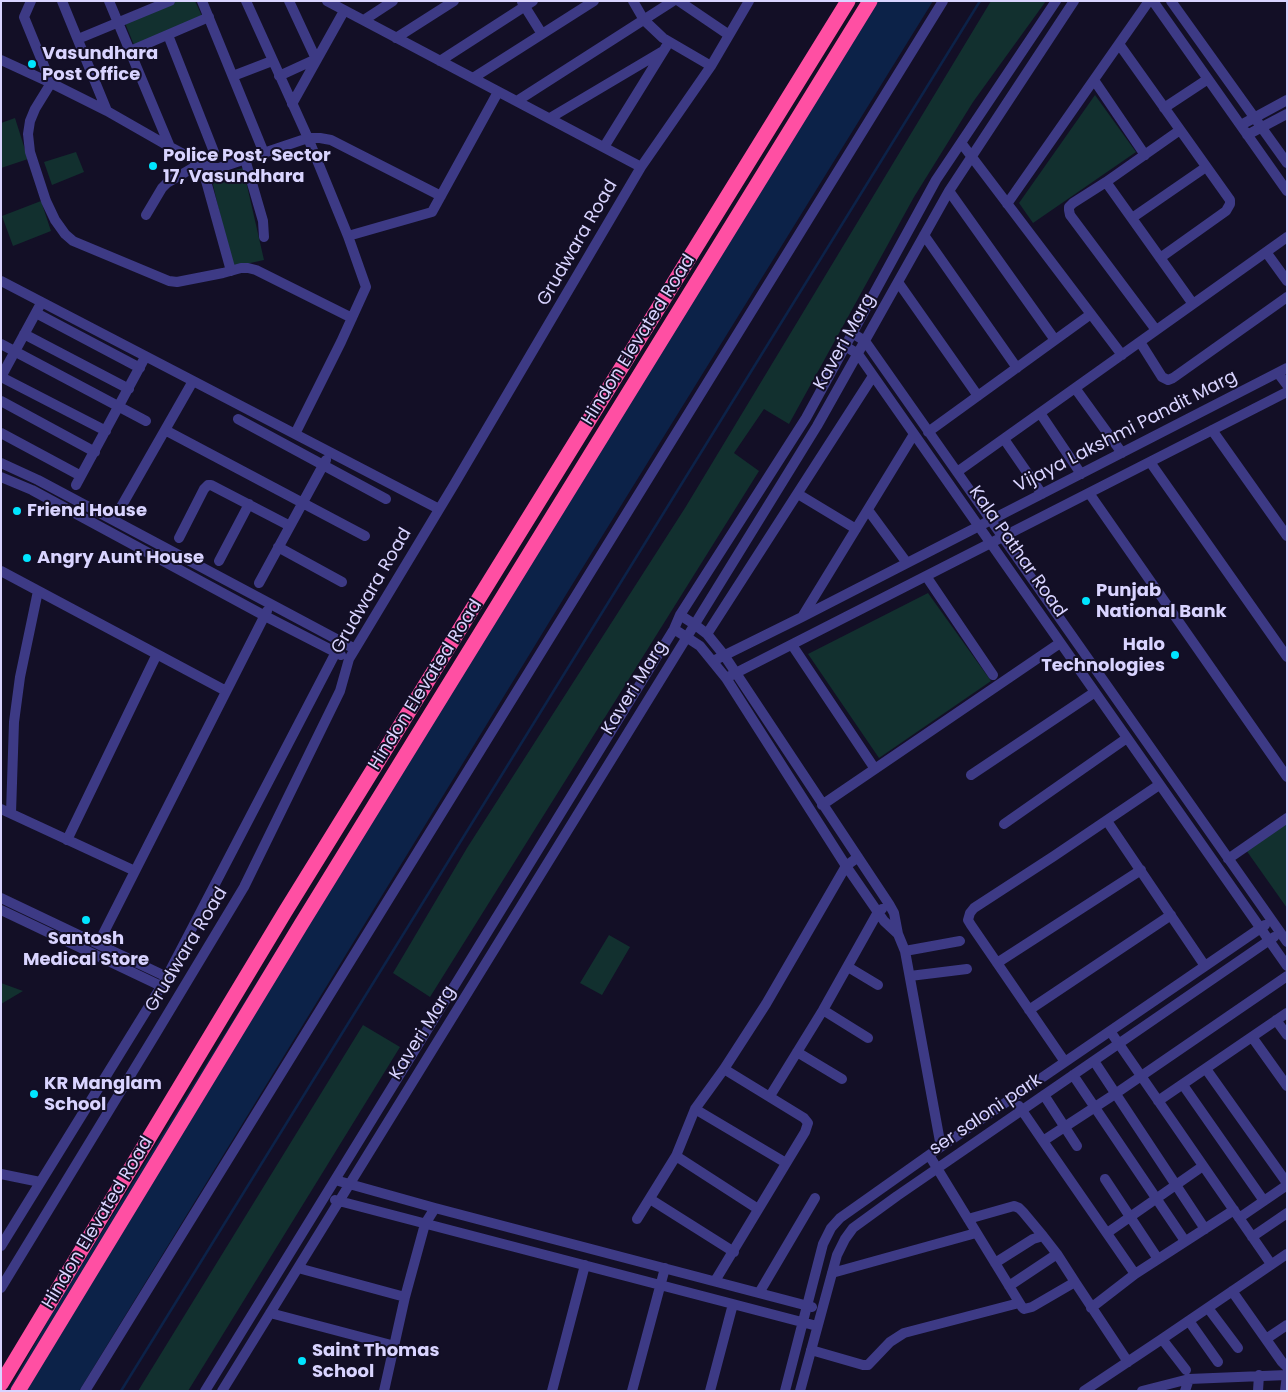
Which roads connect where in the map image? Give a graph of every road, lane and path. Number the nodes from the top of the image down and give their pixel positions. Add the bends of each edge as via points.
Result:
1 (31, 1) edge
2 (62, 1) edge
3 (109, 1) edge
4 (170, 1) edge
5 (202, 1) edge
6 (246, 1) edge
7 (289, 1) edge
8 (328, 1) edge
9 (393, 1) edge
10 (454, 1) edge
11 (594, 1) edge
12 (633, 1) edge
13 (673, 1) edge
14 (679, 1) edge
15 (749, 1) edge
16 (848, 1) edge
17 (870, 1) edge
18 (943, 1) edge
19 (1056, 1) edge
20 (1074, 1) edge
21 (1149, 1) edge
22 (1153, 1) edge
23 (1171, 1) edge
24 (527, 3) edge
25 (156, 4) edge
26 (344, 11) junction
27 (209, 17) junction
28 (364, 20) junction
29 (644, 20) junction
30 (118, 23) junction
31 (542, 34) junction
32 (168, 35) junction
33 (729, 35) junction
34 (396, 38) junction
35 (78, 39) junction
36 (669, 42) junction
37 (1119, 44) junction
38 (130, 51) junction
39 (663, 51) junction
40 (316, 59) junction
41 (1, 60) edge
42 (272, 60) junction
43 (440, 61) junction
44 (710, 66) junction
45 (233, 76) junction
46 (279, 76) junction
47 (472, 78) junction
48 (1208, 79) junction
49 (1094, 80) junction
50 (51, 83) junction
51 (498, 92) junction
52 (1287, 100) edge
53 (517, 101) junction
54 (292, 104) junction
55 (1164, 108) junction
56 (107, 111) junction
57 (1287, 114) edge
58 (550, 118) junction
59 (1254, 118) junction
60 (1241, 126) junction
61 (1261, 128) junction
62 (1180, 130) junction
63 (1247, 135) junction
64 (308, 138) junction
65 (962, 144) junction
66 (170, 147) junction
67 (604, 147) junction
68 (214, 152) dead end
69 (264, 152) junction
70 (1145, 155) junction
71 (971, 156) junction
72 (245, 159) junction
73 (201, 163) junction
74 (1287, 164) edge
75 (641, 166) junction
76 (1206, 167) junction
77 (1106, 182) junction
78 (949, 191) junction
79 (1287, 191) edge
80 (441, 196) junction
81 (1007, 204) junction
82 (146, 215) dead end
83 (1132, 218) junction
84 (924, 235) junction
85 (264, 236) dead end
86 (348, 236) junction
87 (1287, 237) edge
88 (1266, 252) junction
89 (1160, 258) junction
90 (231, 271) junction
91 (1, 281) edge
92 (1287, 281) edge
93 (898, 282) junction
94 (1287, 297) edge
95 (41, 302) junction
96 (1193, 304) junction
97 (36, 313) junction
98 (1091, 314) junction
99 (352, 318) junction
100 (1156, 330) junction
101 (852, 333) junction
102 (24, 334) junction
103 (1055, 340) junction
104 (865, 341) junction
105 (1140, 342) junction
106 (1, 344) edge
107 (845, 346) junction
108 (15, 351) junction
109 (858, 354) junction
110 (1122, 355) junction
111 (1017, 368) junction
112 (1282, 371) edge
113 (2, 372) edge
114 (873, 376) junction
115 (193, 381) junction
116 (1287, 385) edge
117 (1075, 388) junction
118 (129, 389) junction
119 (1287, 392) edge
120 (978, 396) junction
121 (1, 401) edge
122 (119, 406) junction
123 (1040, 413) junction
124 (238, 419) dead end
125 (146, 420) dead end
126 (165, 430) junction
127 (1212, 430) junction
128 (106, 431) junction
129 (928, 432) junction
130 (1, 433) edge
131 (295, 434) junction
132 (914, 434) junction
133 (1004, 439) junction
134 (95, 452) junction
135 (331, 453) junction
136 (1122, 453) junction
137 (1150, 462) junction
138 (1, 463) edge
139 (324, 465) junction
140 (957, 472) junction
141 (1081, 474) junction
142 (1, 477) edge
143 (1089, 493) junction
144 (798, 494) junction
145 (1042, 494) junction
146 (386, 499) dead end
147 (303, 503) junction
148 (248, 504) junction
149 (122, 507) dead end
150 (439, 509) junction
151 (868, 510) junction
152 (991, 520) junction
153 (290, 526) junction
154 (979, 526) junction
155 (856, 529) junction
156 (365, 536) dead end
157 (1287, 536) edge
158 (1002, 537) junction
159 (179, 538) dead end
160 (990, 543) junction
161 (278, 547) junction
162 (219, 561) dead end
163 (907, 563) junction
164 (1, 571) edge
165 (926, 576) junction
166 (342, 582) dead end
167 (259, 583) dead end
168 (38, 591) junction
169 (270, 605) junction
170 (680, 615) junction
171 (265, 616) junction
172 (802, 617) junction
173 (694, 624) junction
174 (674, 628) junction
175 (707, 634) junction
176 (686, 636) junction
177 (1060, 643) junction
178 (792, 645) junction
179 (356, 649) junction
180 (336, 652) junction
181 (157, 654) junction
182 (724, 655) junction
183 (1287, 657) edge
184 (349, 659) junction
185 (713, 661) junction
186 (736, 672) junction
187 (992, 675) dead end
188 (726, 678) junction
189 (226, 691) junction
190 (1095, 692) junction
191 (1126, 738) junction
192 (875, 769) junction
193 (803, 774) junction
194 (971, 775) dead end
195 (1287, 777) edge
196 (792, 782) junction
197 (1159, 784) junction
198 (822, 804) junction
199 (6, 811) edge
200 (1287, 818) edge
201 (1107, 821) junction
202 (1004, 824) dead end
203 (67, 840) junction
204 (858, 857) junction
205 (1228, 859) junction
206 (846, 866) junction
207 (1141, 870) junction
208 (135, 871) junction
209 (1, 898) edge
210 (505, 904) junction
211 (890, 904) junction
212 (1, 910) edge
213 (518, 910) junction
214 (878, 912) junction
215 (1171, 915) junction
216 (1271, 920) junction
217 (1260, 928) junction
218 (1280, 933) junction
219 (898, 934) junction
220 (960, 941) dead end
221 (1269, 941) junction
222 (1287, 942) edge
223 (98, 944) junction
224 (905, 951) junction
225 (997, 963) junction
226 (1205, 966) junction
227 (1287, 966) edge
228 (848, 967) junction
229 (966, 969) dead end
230 (167, 976) junction
231 (910, 976) junction
232 (1287, 976) edge
233 (878, 985) dead end
234 (161, 986) junction
235 (824, 1010) junction
236 (1029, 1010) junction
237 (1287, 1013) edge
238 (1276, 1020) junction
239 (1110, 1031) junction
240 (1287, 1035) edge
241 (1252, 1037) junction
242 (868, 1038) dead end
243 (1119, 1044) junction
244 (797, 1052) junction
245 (1094, 1061) junction
246 (1065, 1062) junction
247 (724, 1069) junction
248 (1206, 1069) junction
249 (1073, 1075) junction
250 (1141, 1076) junction
251 (842, 1079) dead end
252 (1183, 1085) junction
253 (1287, 1086) edge
254 (1115, 1094) junction
255 (770, 1096) junction
256 (1044, 1096) junction
257 (1014, 1097) junction
258 (1158, 1101) junction
259 (1094, 1108) junction
260 (695, 1109) junction
261 (1022, 1110) junction
262 (1065, 1127) junction
263 (1043, 1141) junction
264 (1077, 1146) dead end
265 (940, 1147) junction
266 (929, 1155) junction
267 (676, 1156) junction
268 (786, 1164) junction
269 (1203, 1166) junction
270 (937, 1169) junction
271 (1, 1174) edge
272 (1105, 1179) dead end
273 (335, 1180) junction
274 (40, 1182) junction
275 (349, 1184) junction
276 (1287, 1184) edge
277 (1176, 1185) junction
278 (324, 1197) junction
279 (815, 1198) dead end
280 (650, 1199) junction
281 (1156, 1199) junction
282 (339, 1201) junction
283 (1264, 1201) junction
284 (435, 1208) junction
285 (758, 1209) junction
286 (1287, 1213) edge
287 (1236, 1214) junction
288 (1130, 1217) junction
289 (637, 1219) dead end
290 (968, 1219) junction
291 (425, 1224) junction
292 (1205, 1229) junction
293 (518, 1230) junction
294 (976, 1232) junction
295 (1107, 1233) junction
296 (1043, 1236) junction
297 (1252, 1237) junction
298 (1185, 1241) junction
299 (1, 1246) edge
300 (513, 1246) junction
301 (734, 1252) junction
302 (1057, 1254) junction
303 (1287, 1254) edge
304 (1158, 1259) junction
305 (995, 1263) junction
306 (1271, 1264) junction
307 (585, 1265) junction
308 (298, 1268) junction
309 (665, 1268) junction
310 (832, 1273) junction
311 (1136, 1274) junction
312 (715, 1281) junction
313 (1075, 1282) junction
314 (660, 1285) junction
315 (1009, 1286) junction
316 (1, 1288) edge
317 (1232, 1291) junction
318 (759, 1293) junction
319 (405, 1297) junction
320 (1019, 1303) junction
321 (733, 1304) junction
322 (807, 1306) junction
323 (1091, 1308) junction
324 (1208, 1308) junction
325 (822, 1310) junction
326 (270, 1313) junction
327 (1189, 1321) junction
328 (803, 1322) junction
329 (1287, 1325) edge
330 (818, 1326) junction
331 (1162, 1339) junction
332 (1266, 1340) junction
333 (395, 1346) junction
334 (1238, 1348) dead end
335 (811, 1350) junction
336 (1128, 1362) junction
337 (1218, 1362) dead end
338 (1285, 1363) edge
339 (1188, 1374) junction
340 (1259, 1375) junction
341 (1287, 1375) edge
342 (1103, 1379) junction
343 (1, 1384) edge
344 (18, 1391) edge
345 (85, 1391) edge
346 (205, 1391) edge
347 (222, 1391) edge
348 (384, 1391) edge
349 (552, 1391) edge
350 (632, 1391) edge
351 (710, 1391) edge
352 (785, 1391) edge
353 (800, 1391) edge
354 (1084, 1391) edge
355 (1103, 1391) edge
356 (1142, 1391) edge
357 (1185, 1391) edge
358 (1258, 1391) edge
359 (1285, 1391) edge

1 - 50 street via 24,17
2 - 35 street
3 - 30 street
4 - 25 street
5 - 27 street
6 - 42 street
7 - 40 street
8 - 26 street
9 - 28 street
10 - 34 street
11 - 31 street
12 - 29 street
13 - 29 street
14 - 33 street
15 - 33 street, Grudwara Road
16 - 343 highway, Hindon Elevated Road via 290,904
17 - 344 highway, Hindon Elevated Road
18 - 345 street
19 - 65 street, Kaveri Marg
20 - 71 street, Kaveri Marg
21 - 37 street
22 - 48 street
23 - 59 street
24 - 31 street
24 - 43 street
25 - 30 street
26 - 28 street
26 - 40 street
27 - 32 street
27 - 45 street
28 - 34 street
29 - 36 street
29 - 53 street
30 - 35 street
30 - 38 street
31 - 47 street
32 - 38 street
32 - 68 street
33 - 44 street, Grudwara Road
34 - 43 street
35 - 56 street
36 - 39 street
36 - 44 street
37 - 49 street
37 - 55 street
38 - 66 street
39 - 58 street
39 - 67 street
40 - 46 street
40 - 54 street
41 - 50 street
42 - 45 street
42 - 46 street
43 - 47 street
44 - 75 street, Grudwara Road
45 - 69 street
46 - 54 street
47 - 51 street
48 - 55 street
48 - 60 street
49 - 70 street
49 - 81 street
50 - 56 street
50 - 90 street via 34,109 28,134 30,152 46,201 65,234 73,241 169,281 183,282
51 - 53 street
51 - 80 street
52 - 59 street
53 - 58 street
54 - 64 street
55 - 62 street
56 - 66 street
57 - 61 street
58 - 67 street
59 - 60 street
59 - 61 street
60 - 63 street
61 - 63 street
61 - 74 street
62 - 70 street
62 - 76 street
63 - 79 street
64 - 69 street
64 - 80 street via 331,140
64 - 86 street
65 - 71 street
65 - 101 street, Kaveri Marg via 936,180
66 - 73 street
67 - 75 street
69 - 72 street
70 - 77 street
71 - 78 street, Kaveri Marg
71 - 81 street
72 - 73 street via 219,168
72 - 85 street via 264,221
73 - 82 street via 167,183
73 - 90 street
75 - 150 street, Grudwara Road
76 - 83 street
76 - 89 street via 1230,200 1228,208
77 - 83 street
77 - 100 street via 1073,203 1068,210
78 - 84 street, Kaveri Marg
78 - 103 street
80 - 86 street via 432,212
81 - 98 street
83 - 89 street
84 - 93 street, Kaveri Marg
84 - 111 street
86 - 99 street via 366,287
87 - 88 street
88 - 92 street
88 - 96 street
89 - 96 street
90 - 99 street via 256,270
91 - 95 street
93 - 104 street, Kaveri Marg
93 - 120 street
94 - 105 street via 1168,380
95 - 97 street
95 - 115 street
96 - 100 street
97 - 102 street
97 - 118 street via 142,365
98 - 103 street
98 - 110 street
99 - 131 street
100 - 105 street
101 - 104 street
101 - 107 street, Kaveri Marg
102 - 108 street
102 - 118 street
103 - 111 street
104 - 109 street, Kaveri Marg
104 - 129 street, Kala Pathar Road
105 - 110 street
106 - 108 street
107 - 109 street
107 - 170 street, Kaveri Marg via 806,418
108 - 113 street
108 - 122 street
109 - 114 street, Kala Pathar Road
109 - 173 street, Kaveri Marg
110 - 117 street
111 - 120 street
112 - 116 street
112 - 136 street, Vijaya Lakshmi Pandit Marg
113 - 128 street
114 - 132 street, Kala Pathar Road
114 - 144 street
115 - 126 street
115 - 131 street
117 - 123 street
117 - 136 street
118 - 122 street
119 - 127 street
120 - 129 street
121 - 134 street
122 - 125 street
122 - 128 street
123 - 133 street
123 - 141 street
124 - 139 street
126 - 147 street
126 - 149 street
127 - 137 street
127 - 157 street
128 - 134 street
129 - 140 street, Kala Pathar Road
130 - 134 street via 79,480
131 - 135 street
132 - 151 street
132 - 154 street, Kala Pathar Road
133 - 140 street
133 - 145 street
135 - 139 street
135 - 150 street
136 - 141 street, Vijaya Lakshmi Pandit Marg
137 - 143 street
137 - 183 street
138 - 169 street
139 - 146 street
139 - 147 street
140 - 152 street, Kala Pathar Road
141 - 145 street, Vijaya Lakshmi Pandit Marg
142 - 171 street via 32,490
143 - 158 street
143 - 195 street
144 - 155 street
144 - 175 street
145 - 152 street, Vijaya Lakshmi Pandit Marg
147 - 153 street
147 - 156 street
148 - 153 street
148 - 159 street via 208,485
148 - 162 street
150 - 179 street, Grudwara Road
151 - 155 street
151 - 163 street
152 - 154 street, Vijaya Lakshmi Pandit Marg
152 - 158 street, Kala Pathar Road
153 - 161 street
154 - 160 street, Kala Pathar Road
154 - 163 street, Vijaya Lakshmi Pandit Marg
155 - 172 street
158 - 160 street
158 - 205 street, Kala Pathar Road
160 - 165 street
160 - 177 street, Kala Pathar Road
161 - 166 street
161 - 167 street
163 - 172 street, Vijaya Lakshmi Pandit Marg
164 - 168 street
165 - 178 street
165 - 187 street
168 - 181 street
168 - 199 street via 20,677
169 - 171 street
169 - 179 street
170 - 173 street
170 - 174 street, Kaveri Marg
171 - 180 street
171 - 189 street
172 - 182 street, Vijaya Lakshmi Pandit Marg
173 - 175 street
173 - 176 street, Kaveri Marg
174 - 176 street
174 - 210 street, Kaveri Marg
175 - 182 street
176 - 185 street
176 - 213 street, Kaveri Marg
177 - 190 street, Kala Pathar Road
177 - 192 street
178 - 186 street
178 - 192 street
179 - 184 street, Grudwara Road
180 - 184 street
180 - 230 street
181 - 189 street
181 - 203 street
182 - 185 street, Vijaya Lakshmi Pandit Marg
182 - 186 street
184 - 316 street, Grudwara Road via 340,691 244,886
185 - 188 street
186 - 188 street
186 - 193 street
188 - 196 street
189 - 208 street
190 - 191 street, Kala Pathar Road
190 - 194 street
191 - 197 street, Kala Pathar Road
191 - 202 street
192 - 198 street
193 - 196 street
193 - 198 street
196 - 206 street
197 - 201 street
197 - 217 street, Kala Pathar Road
198 - 204 street
199 - 203 street
200 - 205 street
201 - 207 street
201 - 225 street via 970,913 970,926
203 - 208 street
204 - 206 street
204 - 211 street
205 - 216 street, Kala Pathar Road
206 - 214 street
206 - 247 street via 766,1004
207 - 215 street
207 - 225 street
208 - 223 street
209 - 223 street
210 - 213 street
210 - 273 street, Kaveri Marg
211 - 214 street
211 - 219 street
212 - 234 street
213 - 275 street, Kaveri Marg
214 - 219 street
214 - 228 street
215 - 226 street
215 - 236 street
216 - 217 street
216 - 218 street, Kala Pathar Road
217 - 221 street, Kala Pathar Road
217 - 226 street
218 - 221 street, ser saloni park
218 - 222 street, Kala Pathar Road
219 - 224 street
220 - 224 street
221 - 227 street, Kala Pathar Road
221 - 243 street, ser saloni park
223 - 230 street
224 - 231 street
225 - 236 street
226 - 239 street
228 - 233 street
228 - 235 street
229 - 231 street
230 - 234 street
231 - 265 street
232 - 250 street
234 - 274 street
235 - 242 street
235 - 244 street
236 - 246 street
237 - 238 street
238 - 240 street
238 - 241 street
239 - 243 street
239 - 246 street
241 - 248 street
241 - 253 street
243 - 245 street, ser saloni park
243 - 250 street
244 - 251 street
244 - 255 street
245 - 249 street, ser saloni park
245 - 254 street
246 - 257 street
247 - 255 street
247 - 260 street
248 - 252 street
248 - 276 street
249 - 256 street, ser saloni park
249 - 259 street
250 - 254 street
250 - 258 street
252 - 258 street
252 - 283 street
254 - 259 street
254 - 277 street
255 - 268 street via 808,1123
256 - 261 street, ser saloni park
256 - 262 street
257 - 261 street
257 - 265 street
258 - 269 street
259 - 262 street
259 - 281 street
260 - 267 street
260 - 268 street
261 - 263 street
261 - 270 street, ser saloni park
262 - 263 street
262 - 264 street
263 - 295 street
265 - 266 street
266 - 270 street
266 - 322 street via 840,1218 831,1228 823,1244
267 - 280 street
267 - 285 street
268 - 285 street
269 - 277 street
269 - 287 street
270 - 290 street
270 - 310 street, ser saloni park via 853,1228 837,1254
271 - 274 street
272 - 288 street
273 - 275 street
273 - 278 street, Kaveri Marg
274 - 299 street
275 - 282 street, Kaveri Marg
275 - 284 street
276 - 283 street
277 - 281 street
277 - 292 street
278 - 282 street
278 - 346 street, Kaveri Marg
279 - 318 street
280 - 289 street
280 - 301 street
281 - 288 street
281 - 298 street
282 - 291 street
282 - 308 street, Kaveri Marg
283 - 287 street
284 - 291 street
284 - 293 street
285 - 301 street
286 - 297 street
287 - 292 street
287 - 297 street
288 - 295 street
288 - 304 street
290 - 294 street
290 - 296 street via 1014,1206
291 - 300 street
291 - 319 street
292 - 298 street
293 - 300 street
293 - 309 street
294 - 305 street
294 - 310 street
295 - 311 street
296 - 302 street
296 - 305 street
297 - 306 street
298 - 304 street
300 - 307 street
301 - 312 street
302 - 313 street
302 - 315 street
303 - 306 street
304 - 311 street
305 - 315 street
306 - 317 street
307 - 314 street
307 - 349 street
308 - 319 street
308 - 326 street, Kaveri Marg
309 - 312 street
309 - 314 street
310 - 325 street, ser saloni park
311 - 323 street
312 - 318 street
313 - 320 street via 1028,1309
313 - 323 street
314 - 321 street
314 - 350 street
315 - 320 street
317 - 324 street
317 - 332 street
318 - 322 street
319 - 333 street
320 - 335 street via 904,1333 890,1342 868,1365
321 - 328 street
321 - 351 street
322 - 325 street
322 - 328 street
323 - 336 street
324 - 327 street
324 - 334 street
325 - 330 street, ser saloni park
326 - 333 street
326 - 347 street, Kaveri Marg
327 - 331 street
327 - 337 street
328 - 330 street
328 - 352 street
329 - 332 street
330 - 335 street, ser saloni park
331 - 336 street
331 - 339 street
332 - 338 street
333 - 348 street
335 - 353 street, ser saloni park
336 - 342 street
339 - 340 street
339 - 356 street
339 - 357 street
340 - 341 street
340 - 358 street
341 - 359 street
342 - 354 street
342 - 355 street

